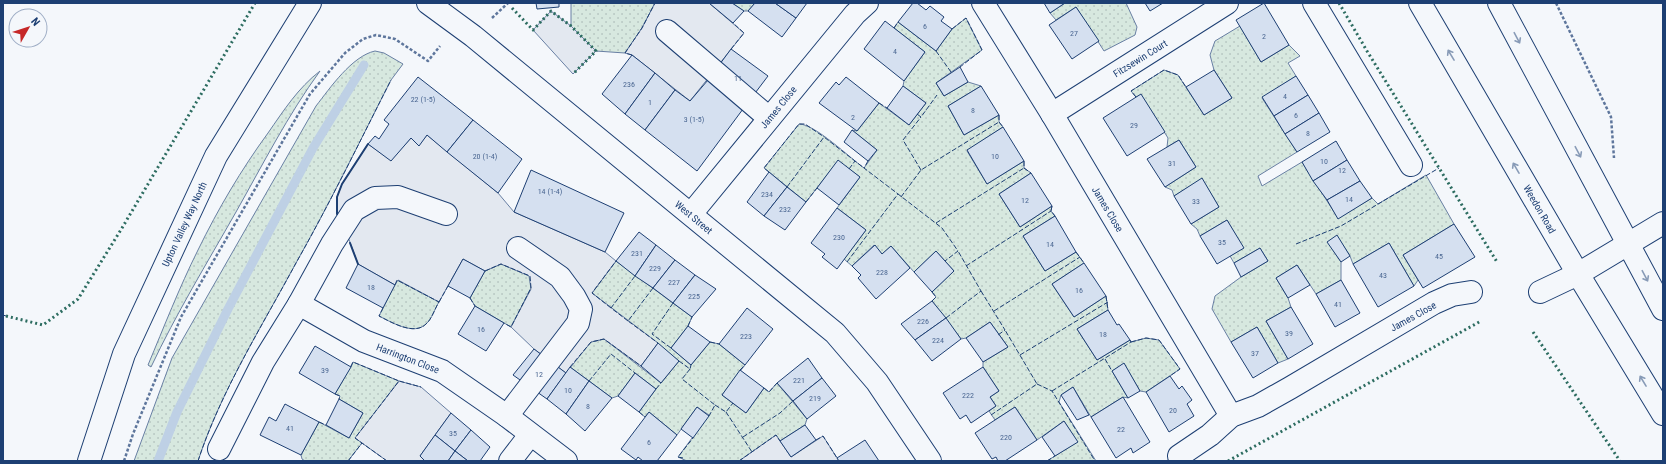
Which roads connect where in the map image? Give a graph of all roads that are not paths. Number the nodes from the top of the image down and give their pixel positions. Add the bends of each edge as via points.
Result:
1 (310, 3) edge
2 (428, 3) edge
3 (867, 3) edge
4 (983, 3) edge
5 (1227, 3) edge
6 (1314, 3) edge
7 (1420, 3) edge
8 (1499, 3) edge
9 (667, 31) dead end
10 (1052, 114) junction
11 (769, 118) junction
12 (1412, 165) dead end
13 (446, 214) dead end
14 (691, 214) junction
15 (1663, 222) edge
16 (1628, 244) junction
17 (518, 248) dead end
18 (1578, 274) junction
19 (1471, 292) dead end
20 (1540, 292) dead end
21 (299, 304) junction
22 (1663, 309) edge
23 (1663, 414) edge
24 (506, 416) junction
25 (1231, 416) junction
26 (530, 435) junction
27 (219, 449) dead end
28 (1179, 456) dead end
29 (89, 461) edge
30 (510, 461) edge
31 (566, 461) edge
32 (930, 461) edge

1 - 29 main road, Upton Valley Way North via 216,156 124,354
2 - 14 main road, West Street
3 - 11 main road, James Close
4 - 10 main road, James Close
5 - 10 main road, Fitzsewin Court
6 - 12 main road
18 -> 7 main road, Weedon Road
8 -> 16 main road
9 - 11 main road
10 - 25 main road, James Close
11 - 14 main road, James Close
13 - 21 main road via 398,197 376,198 354,210
14 - 32 main road, West Street via 835,333 877,382
15 - 16 main road
16 - 18 main road
16 -> 22 main road
17 - 24 main road via 560,277 581,310 578,323
18 - 20 main road
23 -> 18 main road, Weedon Road
19 - 25 main road, James Close via 1452,295 1434,303 1258,406
21 - 24 main road, Harrington Close via 364,341 442,371
21 - 27 main road via 263,362
24 - 26 main road, Harrington Close
25 - 28 main road, James Close via 1210,435
26 - 30 main road
26 - 31 main road, Harrington Close

